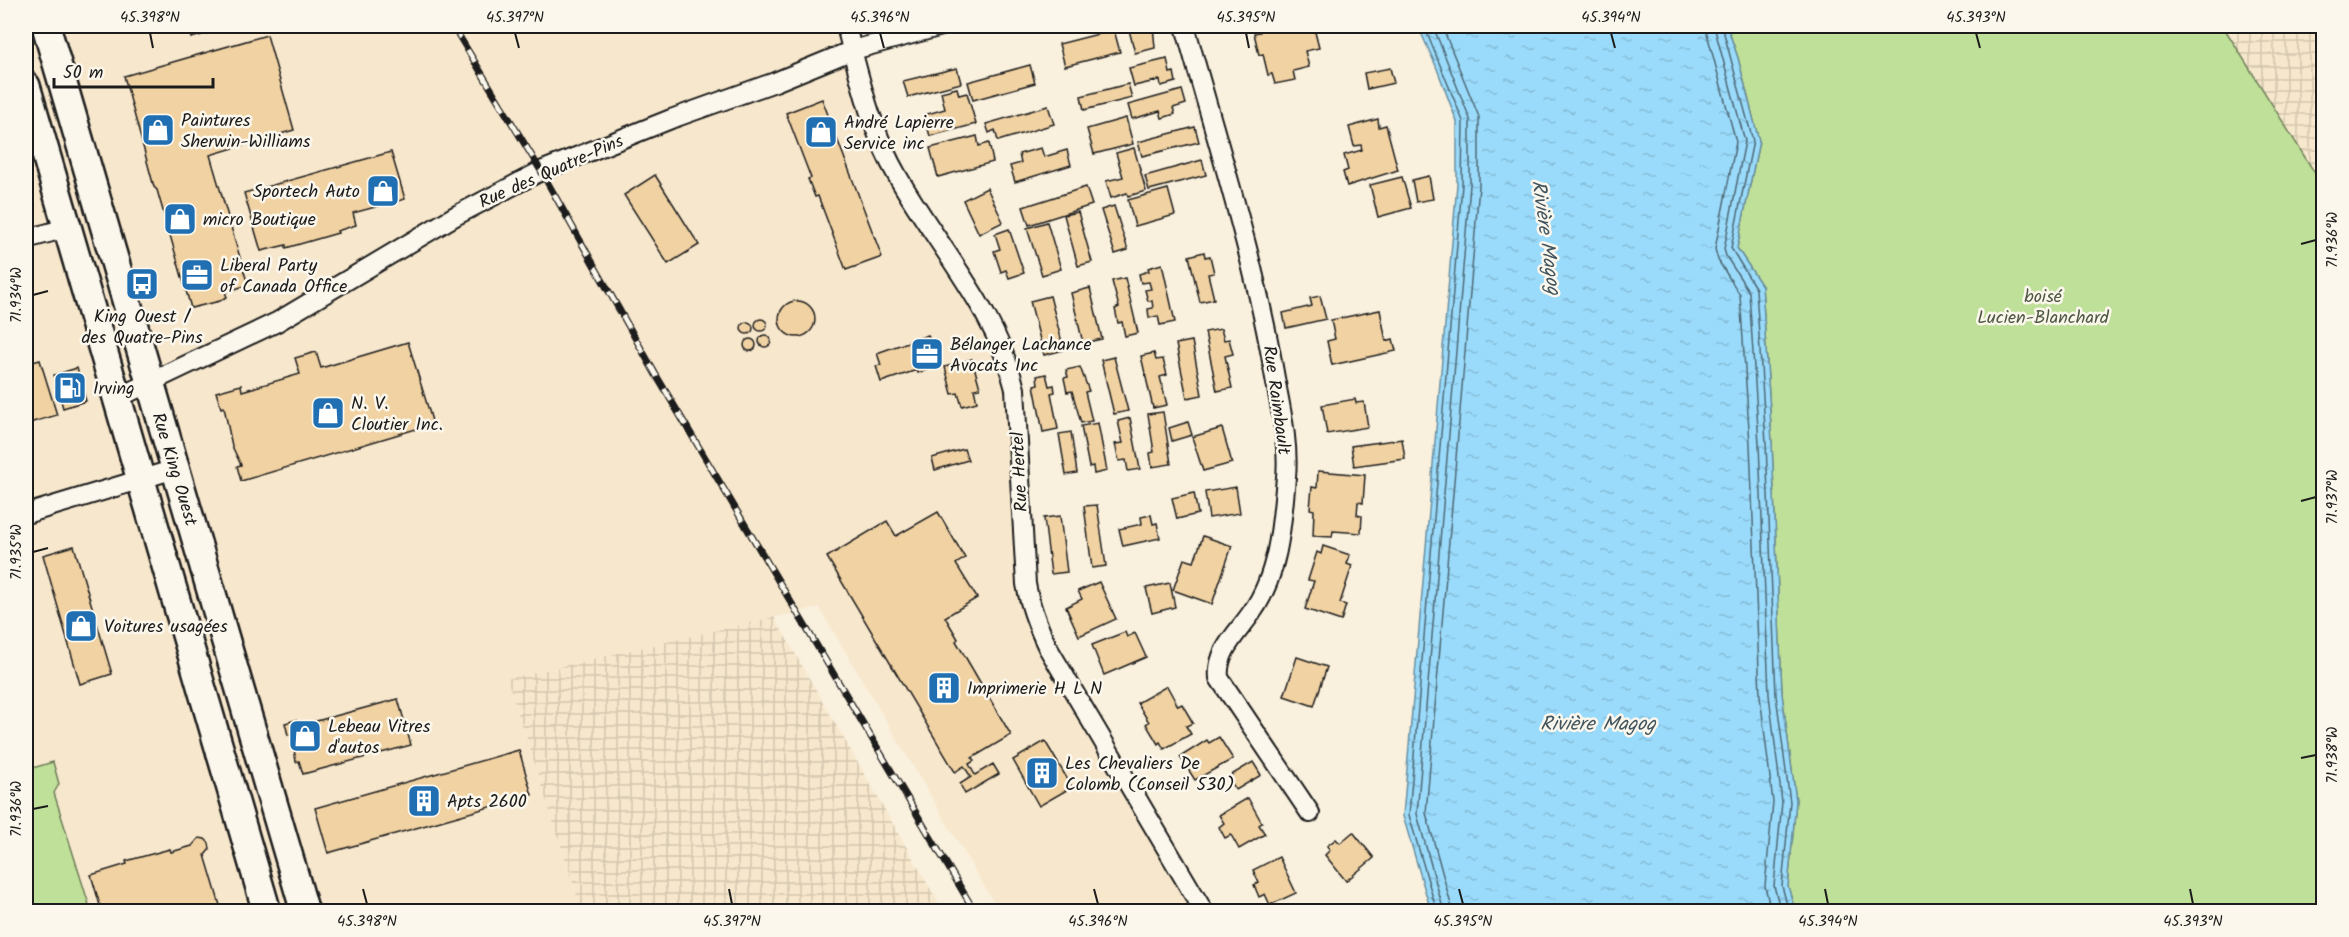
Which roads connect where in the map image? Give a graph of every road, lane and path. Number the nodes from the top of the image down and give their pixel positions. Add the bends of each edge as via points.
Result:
1 (46, 26) edge
2 (846, 26) edge
3 (942, 26) edge
4 (1185, 26) edge
5 (853, 50) junction
6 (26, 86) edge
7 (67, 228) junction
8 (26, 239) edge
9 (149, 382) junction
10 (117, 398) junction
11 (175, 469) junction
12 (141, 478) junction
13 (26, 514) edge
14 (1310, 813) dead end
15 (267, 912) edge
16 (305, 912) edge
17 (1204, 912) edge

1 - 9 main road, Rue King Ouest
2 - 5 street, Rue Hertel
3 - 5 street, Rue des Quatre-Pins
4 - 14 street, Rue Raimbault via 1263,313 1286,444 1287,474 1273,566 1254,610 1221,655 1218,678
5 - 9 street, Rue des Quatre-Pins via 541,171 455,216 277,322
5 - 17 street, Rue Hertel via 870,113 897,176 979,305 1012,375 1026,584 1038,627
6 - 7 main road, Rue King Ouest
7 - 8 street
7 - 10 main road, Rue King Ouest
9 - 10 street, Rue des Quatre-Pins
9 - 11 main road, Rue King Ouest
10 - 12 main road, Rue King Ouest
11 - 12 street
11 - 16 main road, Rue King Ouest
12 - 13 street
12 - 15 main road, Rue King Ouest

